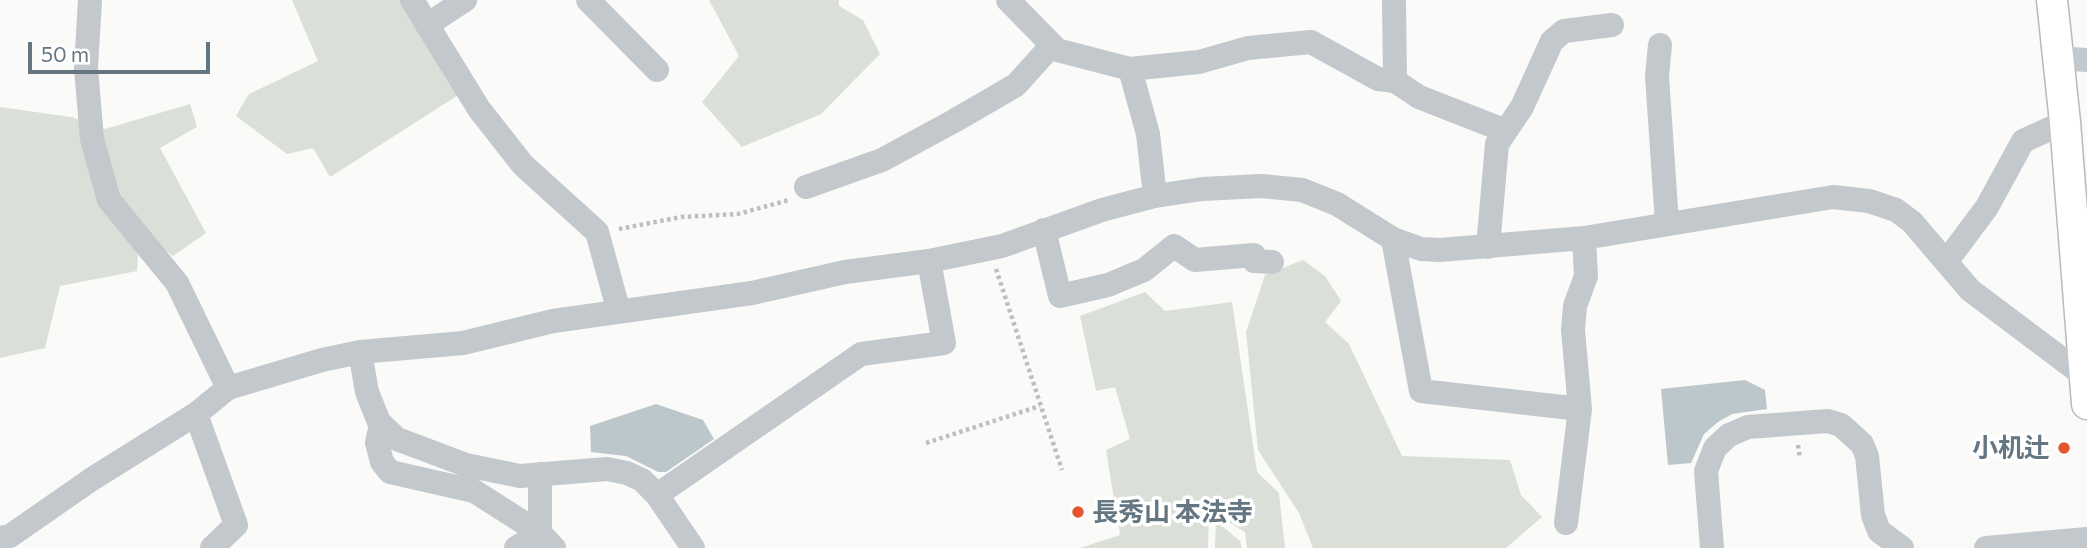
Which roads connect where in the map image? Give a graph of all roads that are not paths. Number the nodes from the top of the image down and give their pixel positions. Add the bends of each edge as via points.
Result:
1 (90, 0) edge
2 (412, 0) edge
3 (465, 0) edge
4 (587, 0) edge
5 (1007, 0) edge
6 (1394, 0) edge
7 (2052, 0) edge
8 (427, 25) junction
9 (1612, 25) dead end
10 (1052, 45) junction
11 (1660, 45) dead end
12 (2057, 58) junction
13 (2087, 60) edge
14 (1130, 69) junction
15 (657, 70) dead end
16 (1395, 81) junction
17 (2065, 122) junction
18 (1506, 131) junction
19 (806, 187) road end
20 (1155, 196) junction
21 (1667, 223) junction
22 (1044, 230) junction
23 (1584, 238) junction
24 (1393, 239) junction
25 (1488, 247) junction
26 (929, 261) junction
27 (1272, 262) dead end
28 (1946, 262) junction
29 (619, 312) junction
30 (360, 352) junction
31 (2086, 386) edge
32 (228, 388) junction
33 (1580, 409) junction
34 (195, 414) junction
35 (381, 424) junction
36 (541, 474) junction
37 (657, 495) junction
38 (1566, 523) dead end
39 (0, 538) edge
40 (2087, 539) edge
41 (547, 540) edge
42 (212, 548) edge
43 (516, 548) edge
44 (693, 548) edge
45 (1712, 548) edge
46 (1902, 548) edge
47 (1986, 548) edge

1 - 32 street via 86,68 92,139 109,200 177,283
2 - 8 street
3 - 8 street
4 - 15 street
5 - 10 street
6 - 16 street
7 - 12 main road
8 - 29 street via 479,109 523,165 597,232
9 - 18 street via 1564,32 1552,41
10 - 14 street via 1056,50
10 - 19 street via 1016,85 881,160
11 - 21 street via 1657,76
12 - 13 street
12 - 17 main road
14 - 16 street via 1311,42 1378,79
14 - 20 street via 1148,134
16 - 18 street via 1419,97
17 - 28 street via 2023,141 1987,207
17 - 31 main road
18 - 25 street via 1497,144
20 - 22 street
20 - 24 street via 1262,186 1302,190 1337,204
21 - 23 street
21 - 28 street via 1833,197 1869,201 1896,210 1912,222
22 - 26 street
22 - 27 street via 1060,296 1108,285 1144,270 1174,246 1195,260 1254,255 1254,261
23 - 25 street
23 - 33 street via 1586,276 1575,306 1573,330
24 - 25 street via 1421,249
24 - 33 street via 1421,391
26 - 29 street
26 - 37 street via 944,343 860,354
28 - 31 street via 1970,290
29 - 30 street via 553,321 463,343
30 - 32 street
30 - 35 street via 366,392
32 - 34 street
33 - 38 street
34 - 39 street via 10,536
34 - 42 street via 236,525
35 - 36 street via 397,439 466,465 520,476
35 - 41 street via 377,443 390,472 474,491
36 - 37 street via 607,469 642,480
36 - 41 street
37 - 44 street
40 - 47 street
41 - 43 street
45 - 46 street via 1706,471 1715,448 1748,427 1828,421 1841,425 1862,444 1879,531

